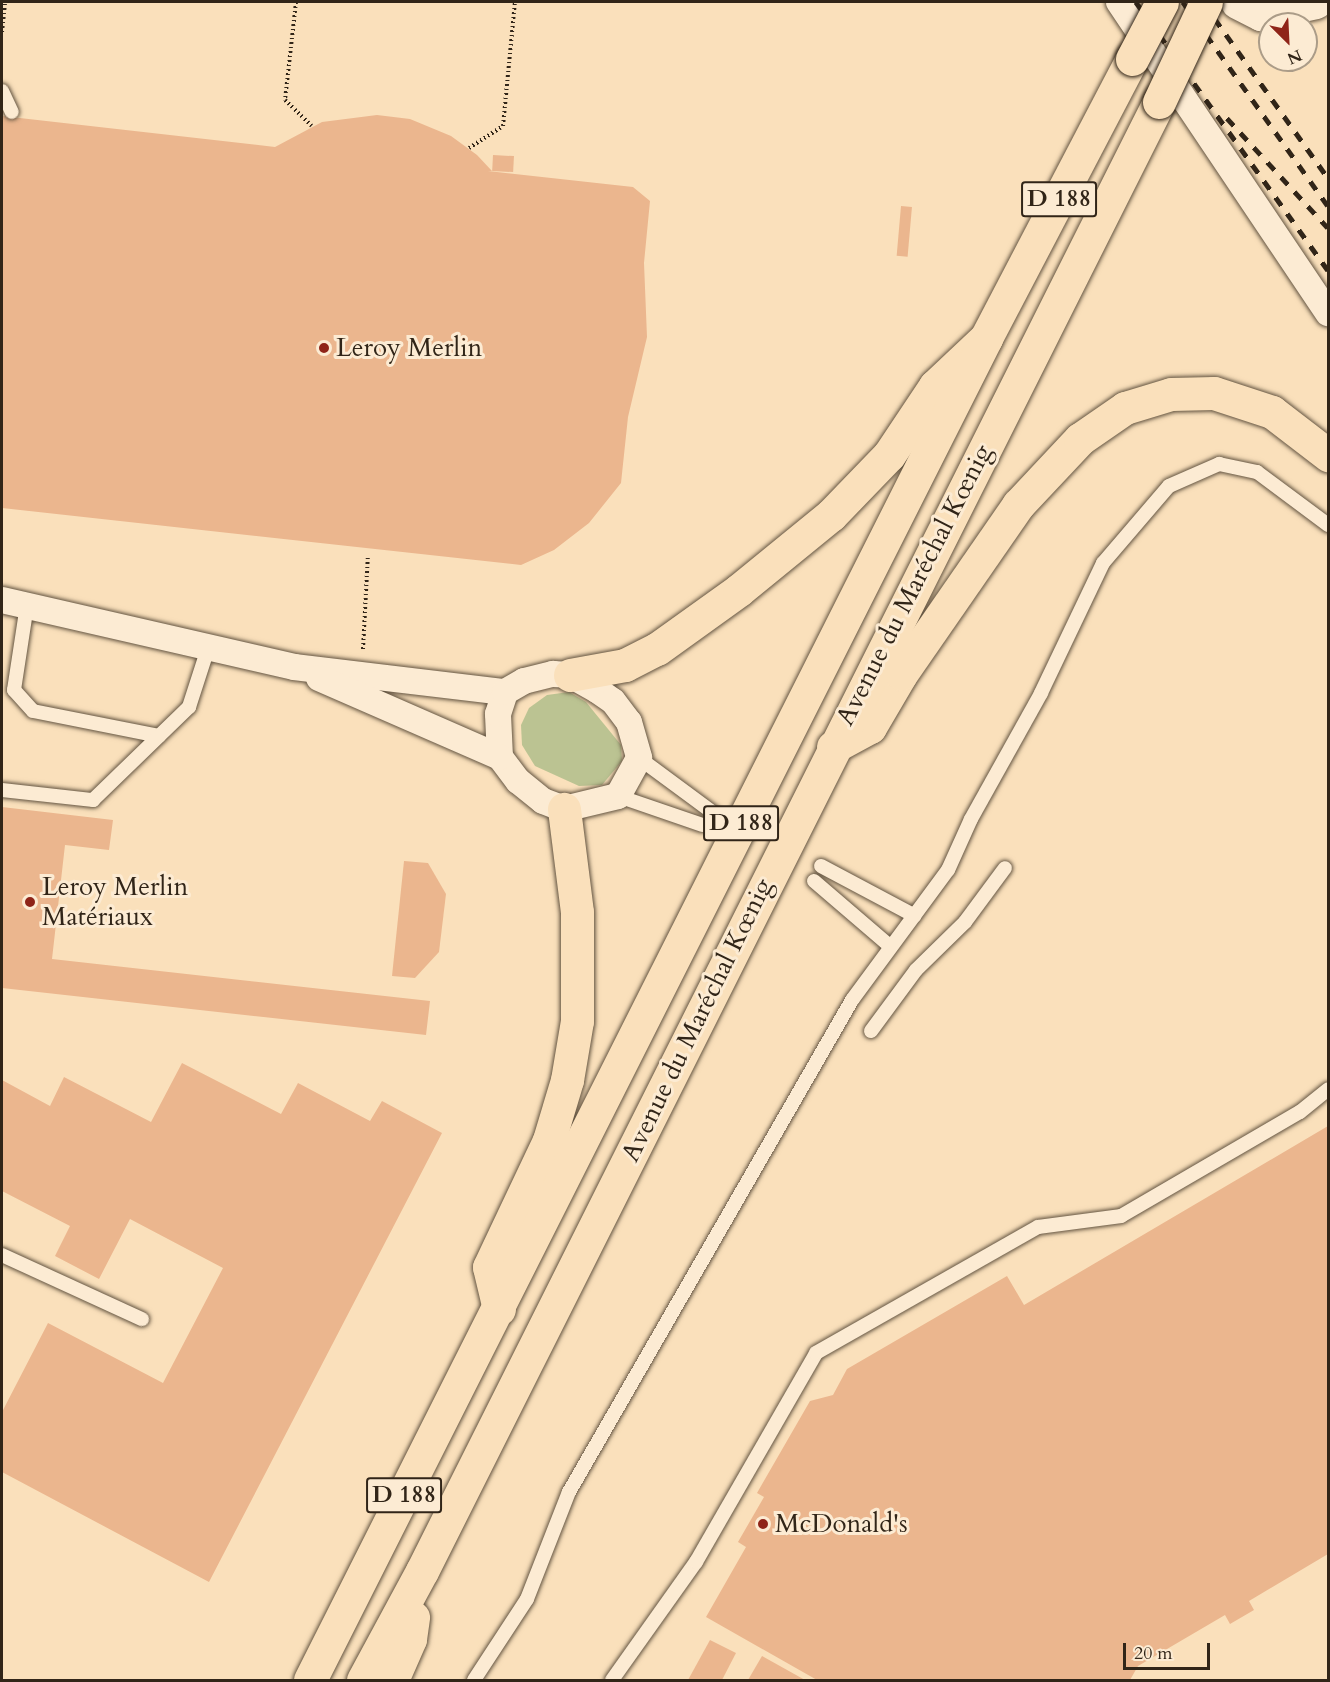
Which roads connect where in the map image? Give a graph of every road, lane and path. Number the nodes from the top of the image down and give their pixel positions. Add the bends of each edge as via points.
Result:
1 (5, 2) edge
2 (296, 2) edge
3 (515, 2) edge
4 (1119, 2) edge
5 (1162, 2) edge
6 (1206, 2) edge
7 (1237, 2) edge
8 (1306, 4) edge
9 (2, 32) edge
10 (2, 91) edge
11 (12, 112) dead end
12 (312, 126) dead end
13 (469, 148) dead end
14 (1329, 313) edge
15 (986, 338) junction
16 (1329, 455) edge
17 (1329, 525) edge
18 (368, 555) dead end
19 (2, 600) edge
20 (27, 605) junction
21 (208, 648) junction
22 (363, 651) dead end
23 (294, 667) junction
24 (570, 675) junction
25 (8, 689) edge
26 (505, 692) junction
27 (159, 736) junction
28 (833, 747) junction
29 (500, 757) junction
30 (639, 758) junction
31 (2, 790) edge
32 (618, 796) junction
33 (564, 810) junction
34 (715, 814) dead end
35 (702, 825) dead end
36 (821, 866) dead end
37 (1005, 868) dead end
38 (814, 881) dead end
39 (915, 916) junction
40 (891, 947) junction
41 (870, 1031) dead end
42 (1329, 1089) edge
43 (2, 1255) edge
44 (498, 1309) junction
45 (142, 1319) dead end
46 (422, 1571) junction
47 (310, 1680) edge
48 (363, 1680) edge
49 (392, 1680) edge
50 (474, 1680) edge
51 (612, 1680) edge

1 - 9 path
2 - 12 path via 285,100
3 - 13 path via 503,126
4 - 14 street
5 - 15 main road, D 188, bridge
6 - 28 main road, Avenue du Maréchal Kœnig / D 188, bridge
7 - 8 street via 1261,14
10 - 11 lane
15 - 24 main road via 935,386 889,455 831,515 739,590 657,650 625,665
15 - 44 main road, Avenue du Maréchal Kœnig / D 188
16 - 28 main road via 1272,412 1214,393 1171,394 1125,408 1080,439 1018,505 901,674 870,727
17 - 39 lane via 1257,472 1219,464 1169,486 1103,563 1041,693 970,819 948,870
18 - 22 path
19 - 20 street
20 - 21 street
20 - 25 lane
21 - 23 street
21 - 27 lane via 189,706
23 - 26 street
23 - 29 street
24 - 26 street via 524,681
24 - 30 street via 613,701 629,722
25 - 27 lane via 33,711
26 - 29 street via 498,714
27 - 31 lane via 93,800
28 - 46 main road, Avenue du Maréchal Kœnig / D 188
29 - 33 street via 518,782 543,801
30 - 32 street
30 - 34 lane
32 - 33 street via 592,806
32 - 35 lane
33 - 44 main road via 577,912 577,1021 567,1080 549,1140 489,1267
36 - 39 lane
37 - 41 lane via 965,922 916,970
38 - 40 lane
39 - 40 lane
40 - 50 lane via 852,1000 569,1492 527,1599
42 - 51 lane via 1300,1112 1121,1216 1038,1227 816,1353 696,1562
43 - 45 lane
44 - 47 main road, Avenue du Maréchal Kœnig / D 188
46 - 48 main road, Avenue du Maréchal Kœnig / D 188
46 - 49 main road via 410,1639

